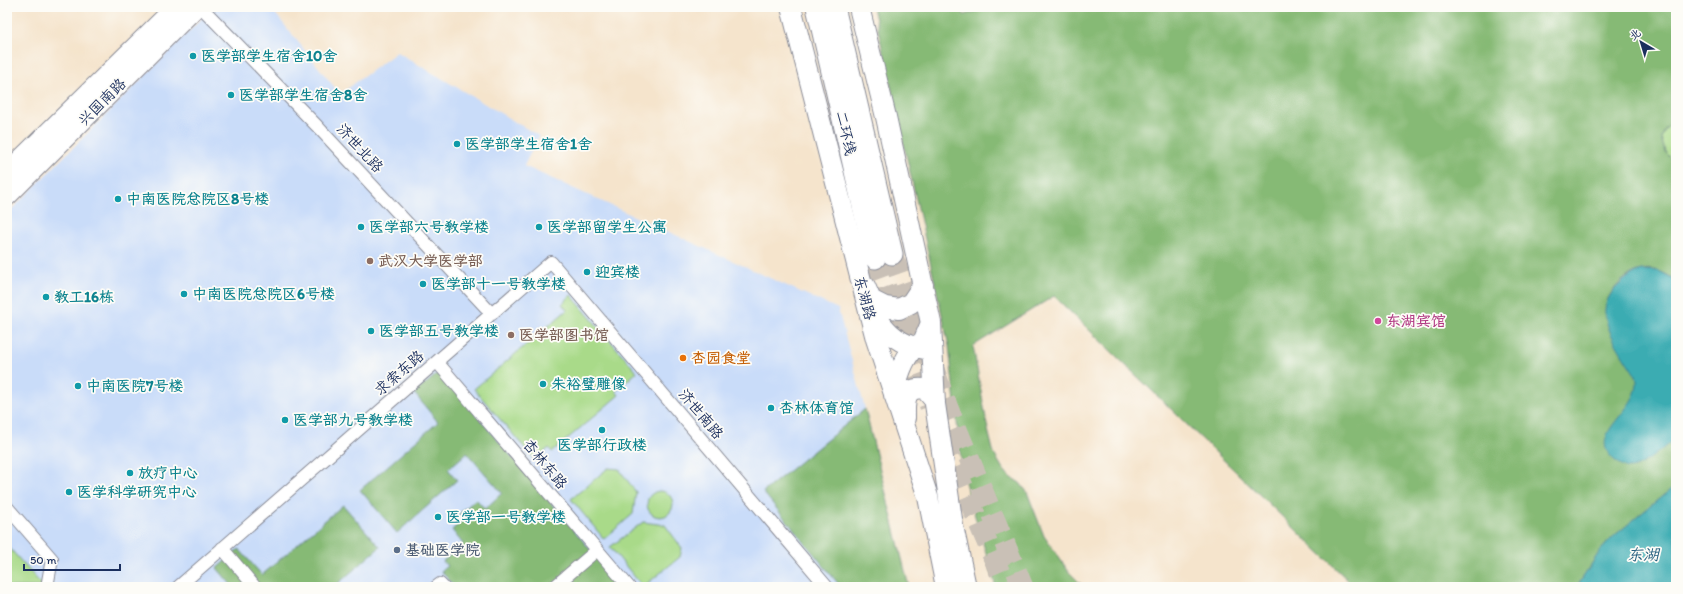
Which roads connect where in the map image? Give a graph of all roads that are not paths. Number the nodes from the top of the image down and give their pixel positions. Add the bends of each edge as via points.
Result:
1 (197, 7) edge
2 (201, 7) edge
3 (791, 7) edge
4 (817, 7) edge
5 (834, 7) edge
6 (859, 7) edge
7 (169, 14) edge
8 (7, 172) edge
9 (7, 197) edge
10 (551, 262) joint
11 (858, 270) junction
12 (923, 285) junction
13 (867, 304) junction
14 (492, 314) junction
15 (931, 323) junction
16 (914, 347) junction
17 (933, 358) junction
18 (437, 362) junction
19 (894, 395) junction
20 (935, 401) junction
21 (904, 428) junction
22 (7, 507) edge
23 (222, 548) junction
24 (598, 550) junction
25 (47, 587) edge
26 (178, 587) edge
27 (255, 587) edge
28 (436, 587) edge
29 (443, 587) edge
30 (554, 587) edge
31 (629, 587) edge
32 (827, 587) edge
33 (946, 587) edge
34 (966, 587) edge

1 - 7 main road, 兴国南路
2 - 14 street, 济世北路 via 317,126
3 - 11 main road, 东湖路
4 - 5 highway, 二环线 via 883,256
6 - 12 main road
7 - 8 main road, 兴国南路
7 - 9 main road, 兴国南路
10 - 14 street, 求索东路
10 - 32 street, 济世南路
11 - 12 main road via 871,300 885,307 899,309 911,302
11 - 13 main road, 东湖路
12 - 15 main road
13 - 16 main road via 888,334
13 - 19 main road, 东湖路
14 - 18 street, 求索东路
15 - 16 main road via 923,342
15 - 17 main road
16 - 17 main road via 924,349
16 - 19 main road via 905,358
17 - 20 main road
18 - 23 street, 求索东路
18 - 24 street, 杏林东路
19 - 21 main road, 东湖路
20 - 21 main road via 925,389 917,388 910,391 905,397
20 - 34 main road via 952,526
21 - 33 main road, 东湖路 via 928,497
22 - 25 street via 52,559
23 - 26 street, 求索东路
23 - 27 street
24 - 30 street
24 - 31 street, 杏林东路
28 - 29 street via 440,584

